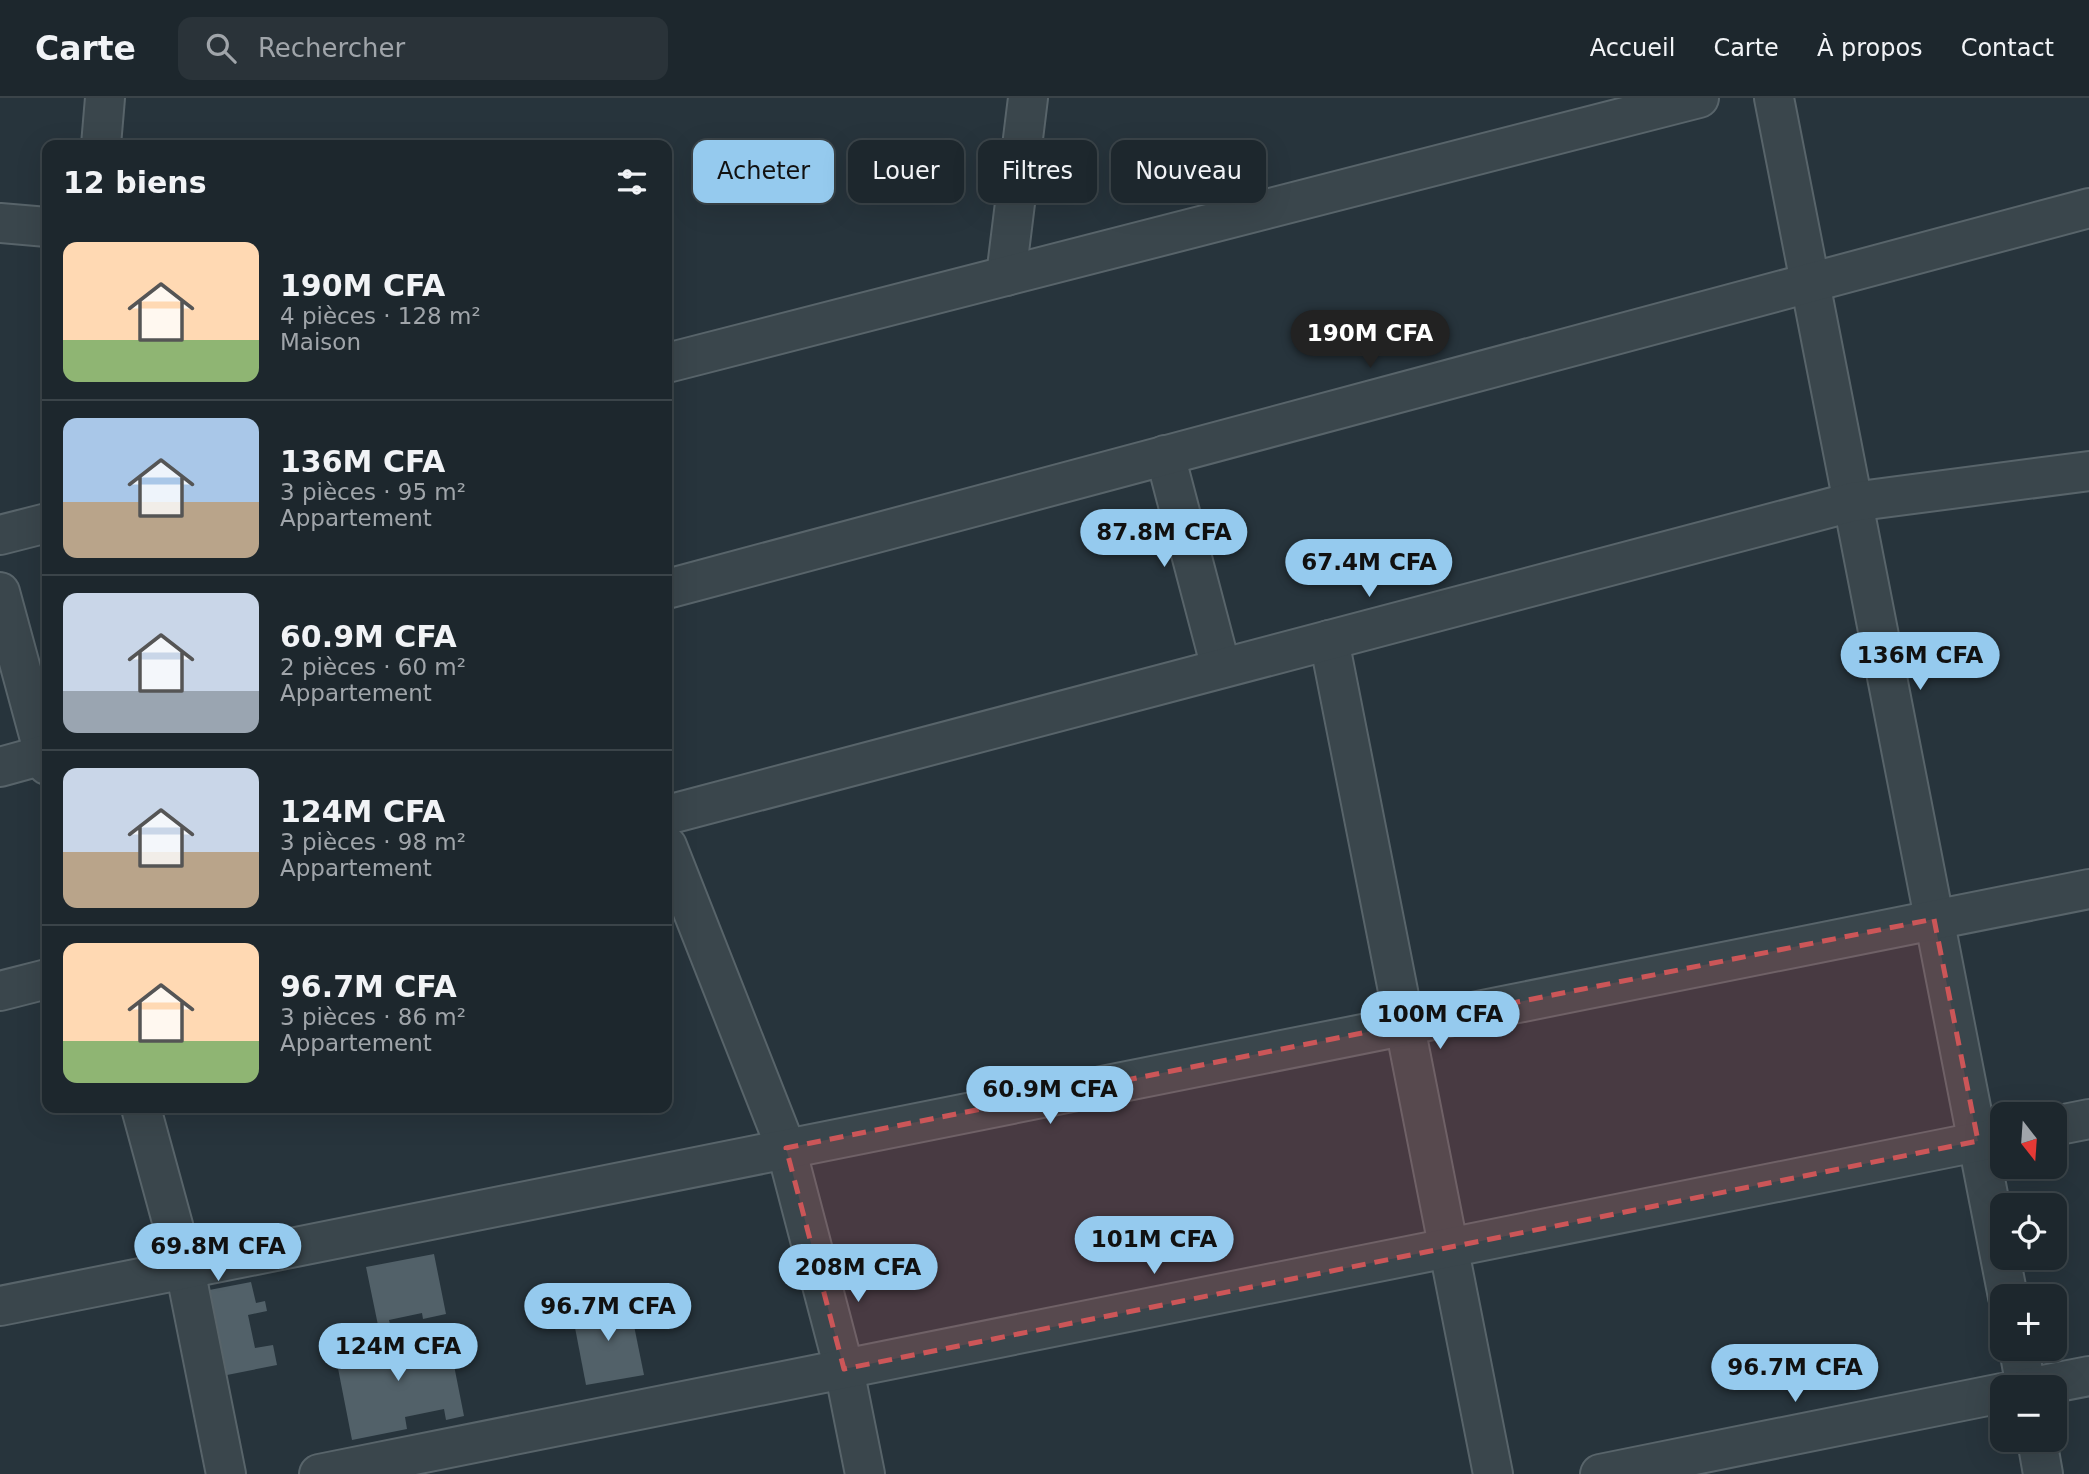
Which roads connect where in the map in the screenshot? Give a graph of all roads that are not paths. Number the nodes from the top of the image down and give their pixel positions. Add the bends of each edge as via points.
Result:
1 (105, 98) edge
2 (1028, 98) edge
3 (1699, 98) edge
4 (1774, 98) edge
5 (102, 140) edge
6 (2089, 208) edge
7 (0, 223) edge
8 (42, 227) edge
9 (1006, 276) junction
10 (1810, 283) junction
11 (672, 362) edge
12 (1165, 455) junction
13 (2089, 471) edge
14 (1852, 502) junction
15 (42, 524) edge
16 (0, 535) edge
17 (672, 588) edge
18 (0, 592) edge
19 (1329, 640) junction
20 (1221, 668) junction
21 (42, 744) edge
22 (42, 759) edge
23 (0, 767) edge
24 (672, 814) edge
25 (672, 859) edge
26 (2089, 888) edge
27 (1934, 919) junction
28 (42, 980) edge
29 (0, 991) edge
30 (1405, 1025) junction
31 (142, 1113) edge
32 (2089, 1119) edge
33 (2067, 1123) edge
34 (1990, 1139) edge
35 (786, 1149) junction
36 (1995, 1180) edge
37 (1448, 1248) junction
38 (185, 1269) junction
39 (2007, 1284) edge
40 (1, 1303) edge
41 (844, 1369) junction
42 (2089, 1376) edge
43 (2067, 1380) edge
44 (1990, 1395) edge
45 (2039, 1452) edge
46 (226, 1474) edge
47 (318, 1474) edge
48 (865, 1474) edge
49 (1493, 1474) edge
50 (1600, 1474) edge
51 (2043, 1474) edge

1 - 5 street
2 - 9 street
3 - 9 street
4 - 10 street
6 - 10 street
7 - 8 street
9 - 11 street
10 - 12 street
10 - 14 street
12 - 17 street
12 - 20 street
13 - 14 street
14 - 19 street
14 - 27 street
15 - 16 street
18 - 21 street
19 - 20 street
19 - 30 street
20 - 24 street
22 - 23 street
25 - 35 street
26 - 27 street
27 - 30 street
27 - 34 street
28 - 29 street
30 - 35 street
30 - 37 street
31 - 38 street
32 - 33 street
34 - 37 street
35 - 38 street
35 - 41 street
36 - 39 street
37 - 41 street
37 - 49 street
38 - 40 street
38 - 46 street
41 - 47 street
41 - 48 street
42 - 43 street
44 - 50 street
45 - 51 street

